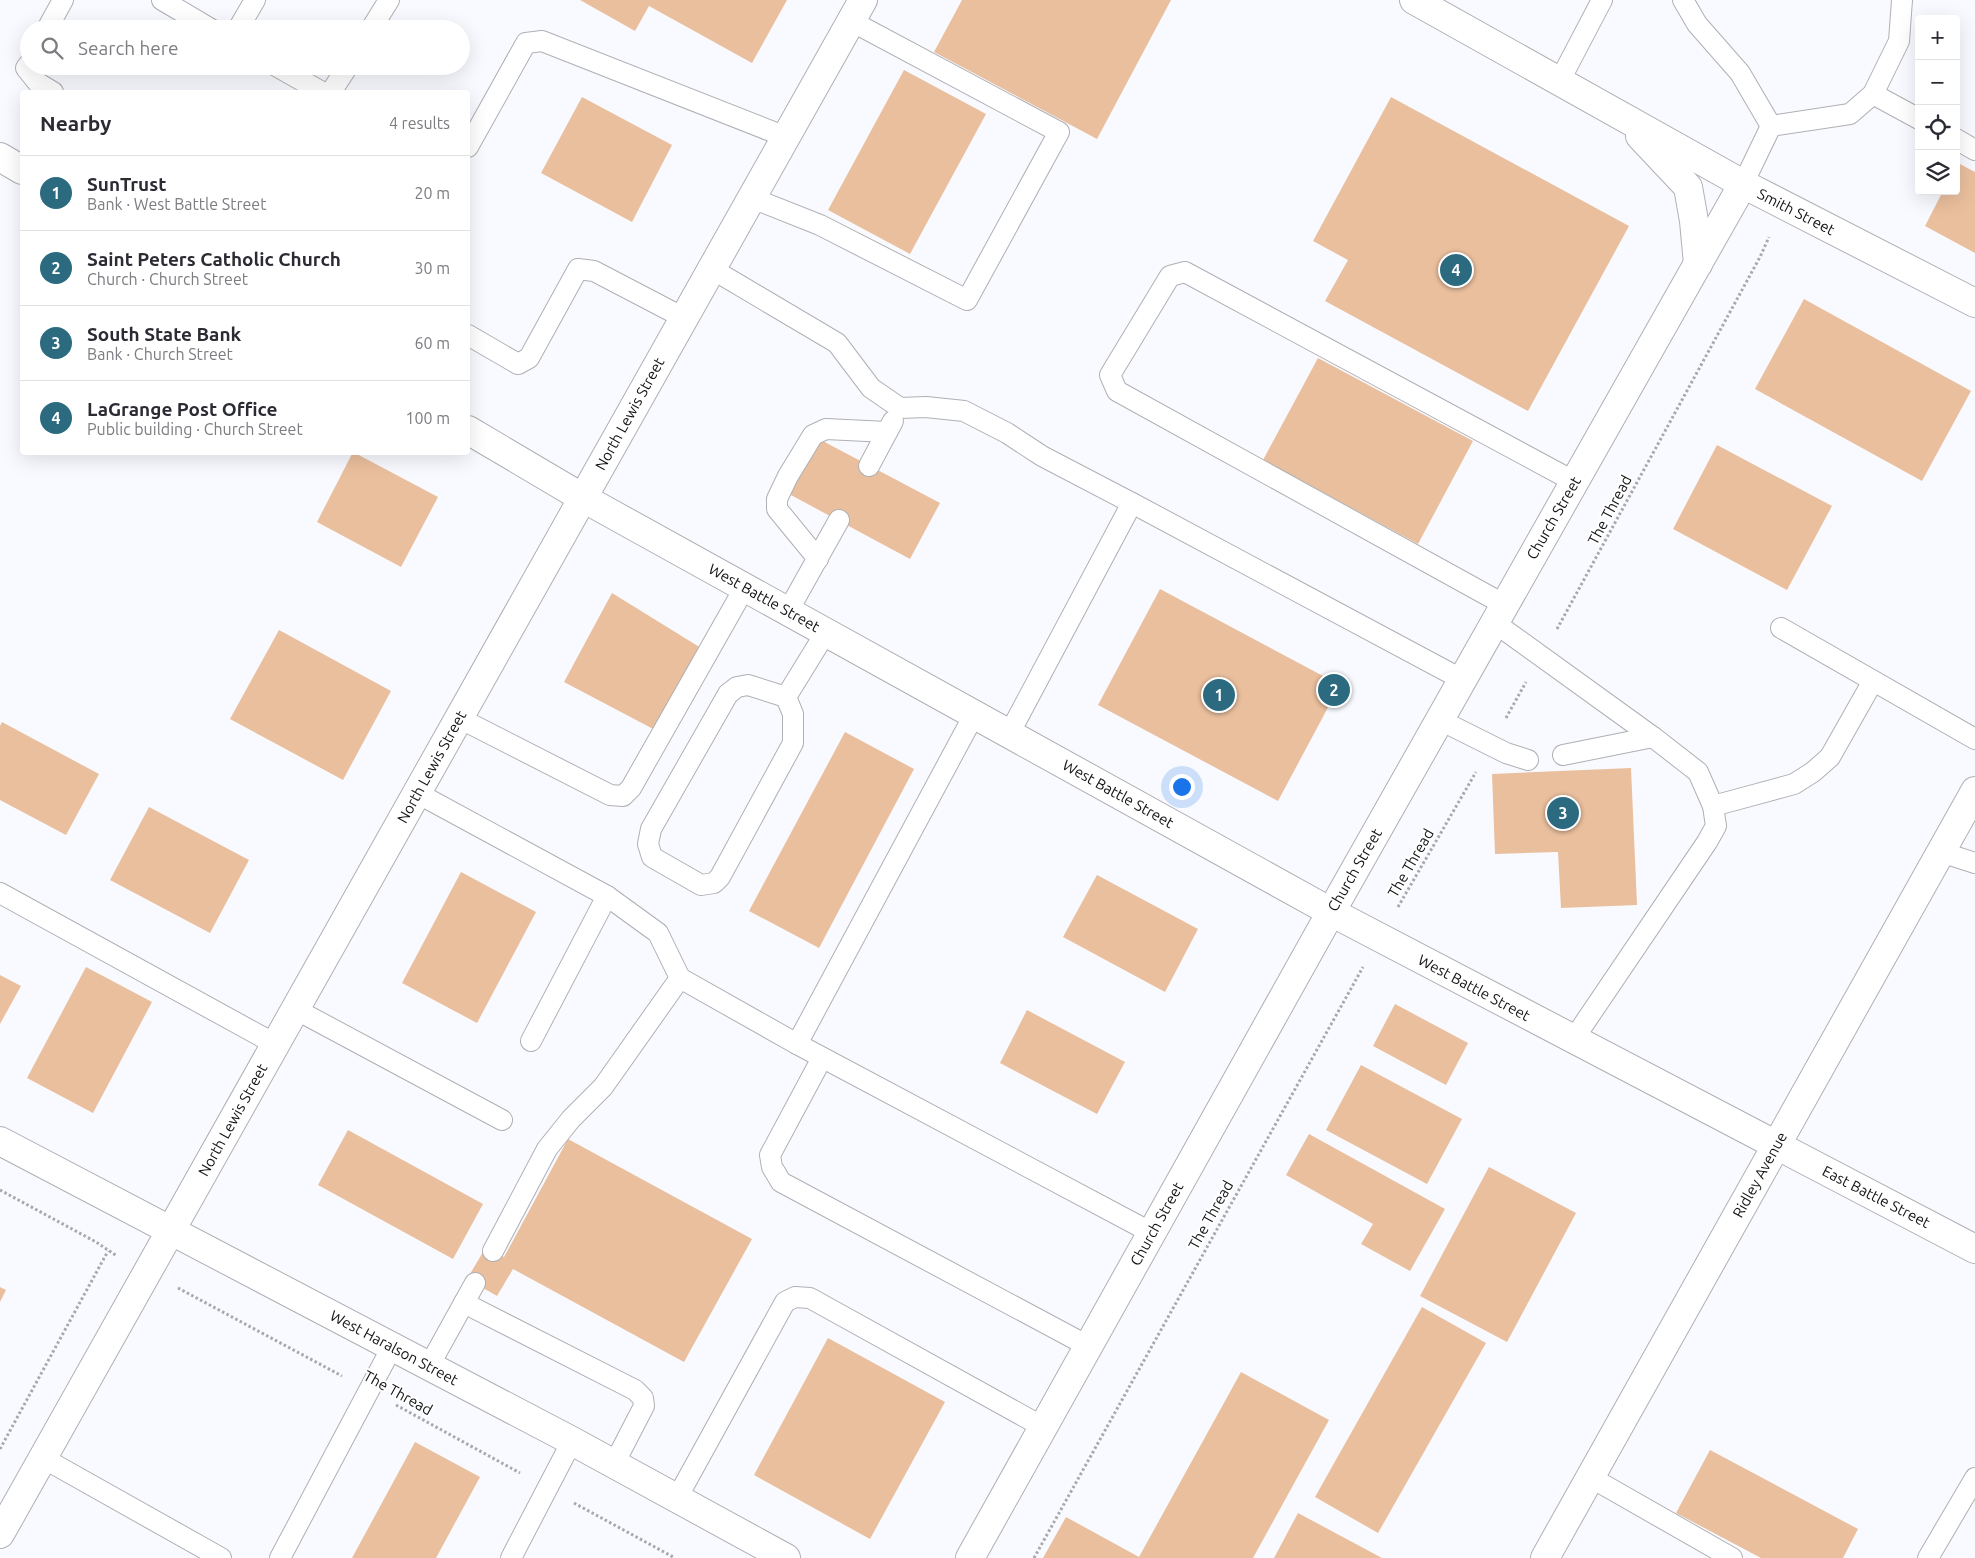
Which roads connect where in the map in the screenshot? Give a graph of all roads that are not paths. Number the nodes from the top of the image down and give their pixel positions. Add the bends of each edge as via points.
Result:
1 (63, 0) edge
2 (162, 0) edge
3 (255, 0) edge
4 (389, 0) edge
5 (1414, 0) edge
6 (1602, 0) edge
7 (1683, 0) edge
8 (1902, 0) edge
9 (857, 11) edge
10 (52, 20) edge
11 (196, 20) edge
12 (243, 20) edge
13 (377, 20) edge
14 (32, 75) edge
15 (292, 75) edge
16 (342, 75) edge
17 (1560, 82) junction
18 (50, 90) edge
19 (318, 90) edge
20 (332, 90) edge
21 (1873, 94) junction
22 (1619, 116) junction
23 (1915, 117) edge
24 (1771, 126) junction
25 (786, 137) junction
26 (1960, 141) edge
27 (470, 143) edge
28 (1975, 150) edge
29 (0, 157) edge
30 (20, 169) edge
31 (1743, 184) junction
32 (752, 198) junction
33 (1698, 264) junction
34 (712, 269) junction
35 (1975, 303) edge
36 (684, 318) junction
37 (470, 336) edge
38 (900, 408) junction
39 (470, 431) edge
40 (887, 432) junction
41 (869, 466) dead end
42 (1575, 482) junction
43 (583, 498) junction
44 (1132, 503) junction
45 (839, 520) dead end
46 (818, 559) junction
47 (745, 587) junction
48 (788, 611) junction
49 (1500, 614) junction
50 (1781, 628) dead end
51 (826, 632) junction
52 (1463, 680) junction
53 (1872, 681) junction
54 (786, 698) junction
55 (974, 715) junction
56 (459, 718) junction
57 (1440, 720) junction
58 (1010, 734) junction
59 (1653, 737) junction
60 (1975, 739) edge
61 (1563, 755) dead end
62 (1528, 760) dead end
63 (1975, 791) edge
64 (417, 793) junction
65 (1713, 806) junction
66 (1941, 852) junction
67 (1975, 863) edge
68 (0, 893) edge
69 (607, 896) junction
70 (1331, 912) junction
71 (680, 978) junction
72 (295, 1009) junction
73 (1573, 1040) junction
74 (530, 1041) dead end
75 (275, 1044) junction
76 (797, 1044) junction
77 (822, 1058) junction
78 (502, 1120) dead end
79 (0, 1141) edge
80 (1776, 1146) junction
81 (171, 1230) junction
82 (1152, 1232) junction
83 (1975, 1249) edge
84 (493, 1251) dead end
85 (475, 1283) dead end
86 (464, 1303) junction
87 (1088, 1346) junction
88 (392, 1347) junction
89 (429, 1366) junction
90 (1043, 1427) junction
91 (572, 1441) junction
92 (43, 1458) junction
93 (614, 1464) junction
94 (1590, 1477) junction
95 (1975, 1478) edge
96 (677, 1498) junction
97 (0, 1534) edge
98 (221, 1558) edge
99 (280, 1558) edge
100 (510, 1558) edge
101 (786, 1558) edge
102 (970, 1558) edge
103 (1545, 1558) edge
104 (1732, 1558) edge
105 (1928, 1558) edge

1 - 10 lane
2 - 11 lane
3 - 12 lane
4 - 13 lane
5 - 17 street, Smith Street
6 - 17 lane
7 - 24 lane via 1697,24 1740,73
8 - 21 lane via 1899,40
9 - 25 street, North Lewis Street
9 - 32 lane via 1059,132 967,300 820,225
14 - 18 lane
15 - 19 lane
16 - 20 lane
17 - 22 street, Smith Street
21 - 23 lane
21 - 24 lane via 1850,114
22 - 31 street, Smith Street
22 - 33 street, Smith Street via 1688,187
24 - 31 lane
25 - 27 lane via 542,41 526,43
25 - 32 street, North Lewis Street
26 - 28 lane
29 - 30 street
31 - 33 street, Church Street
31 - 35 street, Smith Street
32 - 34 street, North Lewis Street
33 - 42 street, Church Street
34 - 36 street, North Lewis Street
34 - 38 lane via 838,343 871,388
36 - 37 lane via 594,271 578,269 529,358 518,364
36 - 43 street, North Lewis Street
38 - 40 lane
38 - 44 lane via 926,406 964,411
39 - 43 street, West Battle Street
40 - 41 lane
40 - 46 lane via 826,429 813,435 788,476 777,499 777,510
42 - 49 street, Church Street
42 - 49 lane via 1185,272 1170,276 1110,375 1117,391
43 - 47 street, West Battle Street
43 - 56 street, North Lewis Street
44 - 52 lane
44 - 58 lane
45 - 46 lane
46 - 48 lane
47 - 48 street, West Battle Street
47 - 56 lane via 631,788 623,796 610,796
48 - 51 street, West Battle Street
49 - 52 street, Church Street
49 - 59 lane via 1542,656
50 - 53 lane
51 - 54 lane
51 - 55 street, West Battle Street
52 - 57 street, Church Street
53 - 60 lane
53 - 65 lane via 1830,757 1813,772 1794,784
54 - 54 lane via 793,714 793,743 720,877 714,883 701,885 652,857 648,844 651,829 728,694 748,684
55 - 58 street, West Battle Street
55 - 76 lane
56 - 64 street, North Lewis Street
57 - 62 lane via 1506,753
57 - 70 street, Church Street
58 - 70 street, West Battle Street
59 - 61 lane
59 - 65 lane via 1698,772
63 - 66 street, Ridley Avenue
64 - 69 lane
64 - 72 street, North Lewis Street
65 - 73 lane via 1716,826 1707,842
66 - 67 lane
66 - 80 street, Ridley Avenue
68 - 75 lane
69 - 71 lane via 658,933
69 - 74 lane
70 - 73 street, West Battle Street
70 - 82 street, Church Street
71 - 76 lane
71 - 84 lane via 604,1087 571,1118 547,1149
72 - 75 street, North Lewis Street
72 - 78 lane
73 - 80 street, West Battle Street
75 - 81 street, North Lewis Street
76 - 77 lane
77 - 82 lane
77 - 87 lane via 770,1155 772,1167 781,1182
79 - 81 street, West Haralson Street
80 - 83 street, East Battle Street
80 - 94 street, Ridley Avenue
81 - 88 street, West Haralson Street
81 - 92 street, North Lewis Street
82 - 87 street, Church Street
85 - 86 lane
86 - 89 lane
86 - 93 lane via 635,1390 643,1398 644,1406
87 - 90 street, Church Street
88 - 89 street, West Haralson Street
88 - 99 lane
89 - 91 street, West Haralson Street
90 - 96 lane via 810,1298 795,1297 786,1302
90 - 102 street, Church Street
91 - 93 street, West Haralson Street
91 - 100 lane
92 - 97 street, North Lewis Street
92 - 98 lane
93 - 96 street, West Haralson Street
94 - 103 street, Ridley Avenue
94 - 104 lane
95 - 105 lane
96 - 101 street, West Haralson Street

